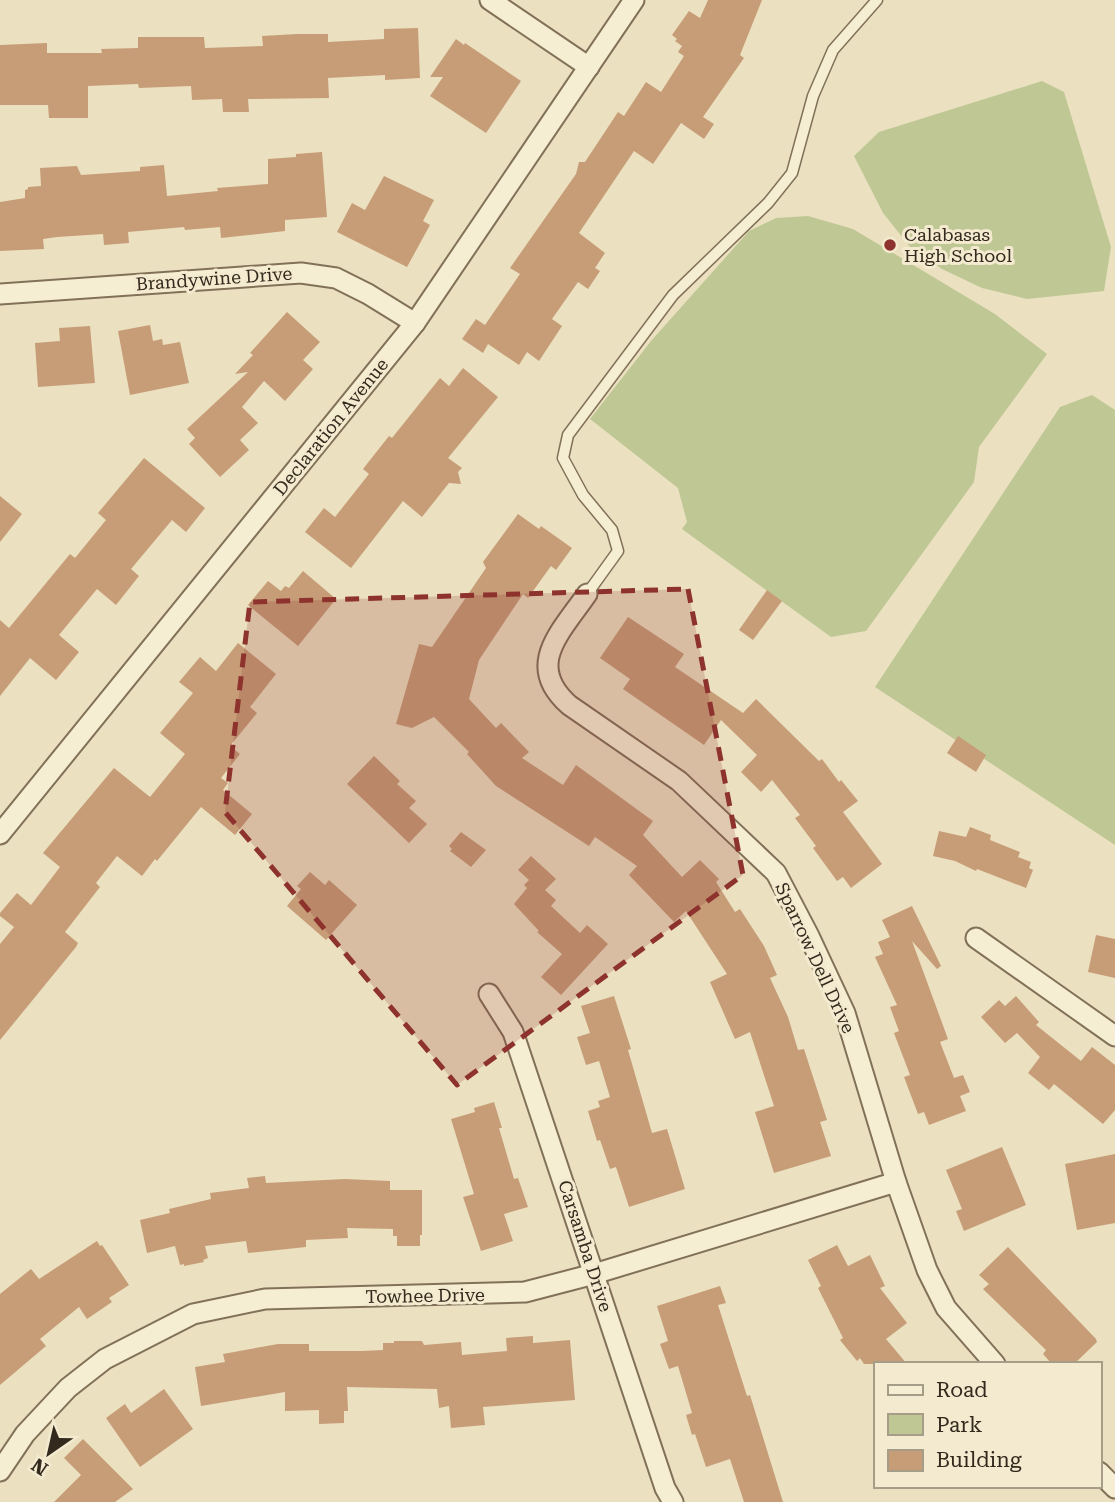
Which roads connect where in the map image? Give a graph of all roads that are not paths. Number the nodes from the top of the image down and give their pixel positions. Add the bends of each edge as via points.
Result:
1 (490, 0) edge
2 (634, 0) edge
3 (877, 0) edge
4 (589, 67) junction
5 (0, 294) edge
6 (415, 323) junction
7 (587, 594) joint
8 (0, 834) edge
9 (976, 938) dead end
10 (489, 994) dead end
11 (1115, 1036) edge
12 (896, 1182) junction
13 (594, 1274) junction
14 (993, 1362) edge
15 (0, 1471) edge
16 (1101, 1474) edge
17 (1115, 1488) edge
18 (673, 1502) edge

1 - 4 street
2 - 4 street, Declaration Avenue
3 - 7 lane via 833,50 813,96 792,173 768,203 673,295 568,435 563,458 583,495 612,530 618,551
4 - 6 street, Declaration Avenue
5 - 6 street, Brandywine Drive via 301,273 336,278
6 - 8 street, Declaration Avenue
7 - 12 street, Sparrow Dell Drive via 551,648 548,678 555,693 679,781 776,873 845,1013
9 - 11 street
10 - 13 street, Carsamba Drive via 513,1032
12 - 13 street, Towhee Drive
12 - 14 street, Sparrow Dell Drive via 927,1270 946,1308
13 - 15 street, Towhee Drive via 525,1292 265,1298 193,1314 105,1359 68,1388 25,1434
13 - 18 street, Carsamba Drive
16 - 17 street

